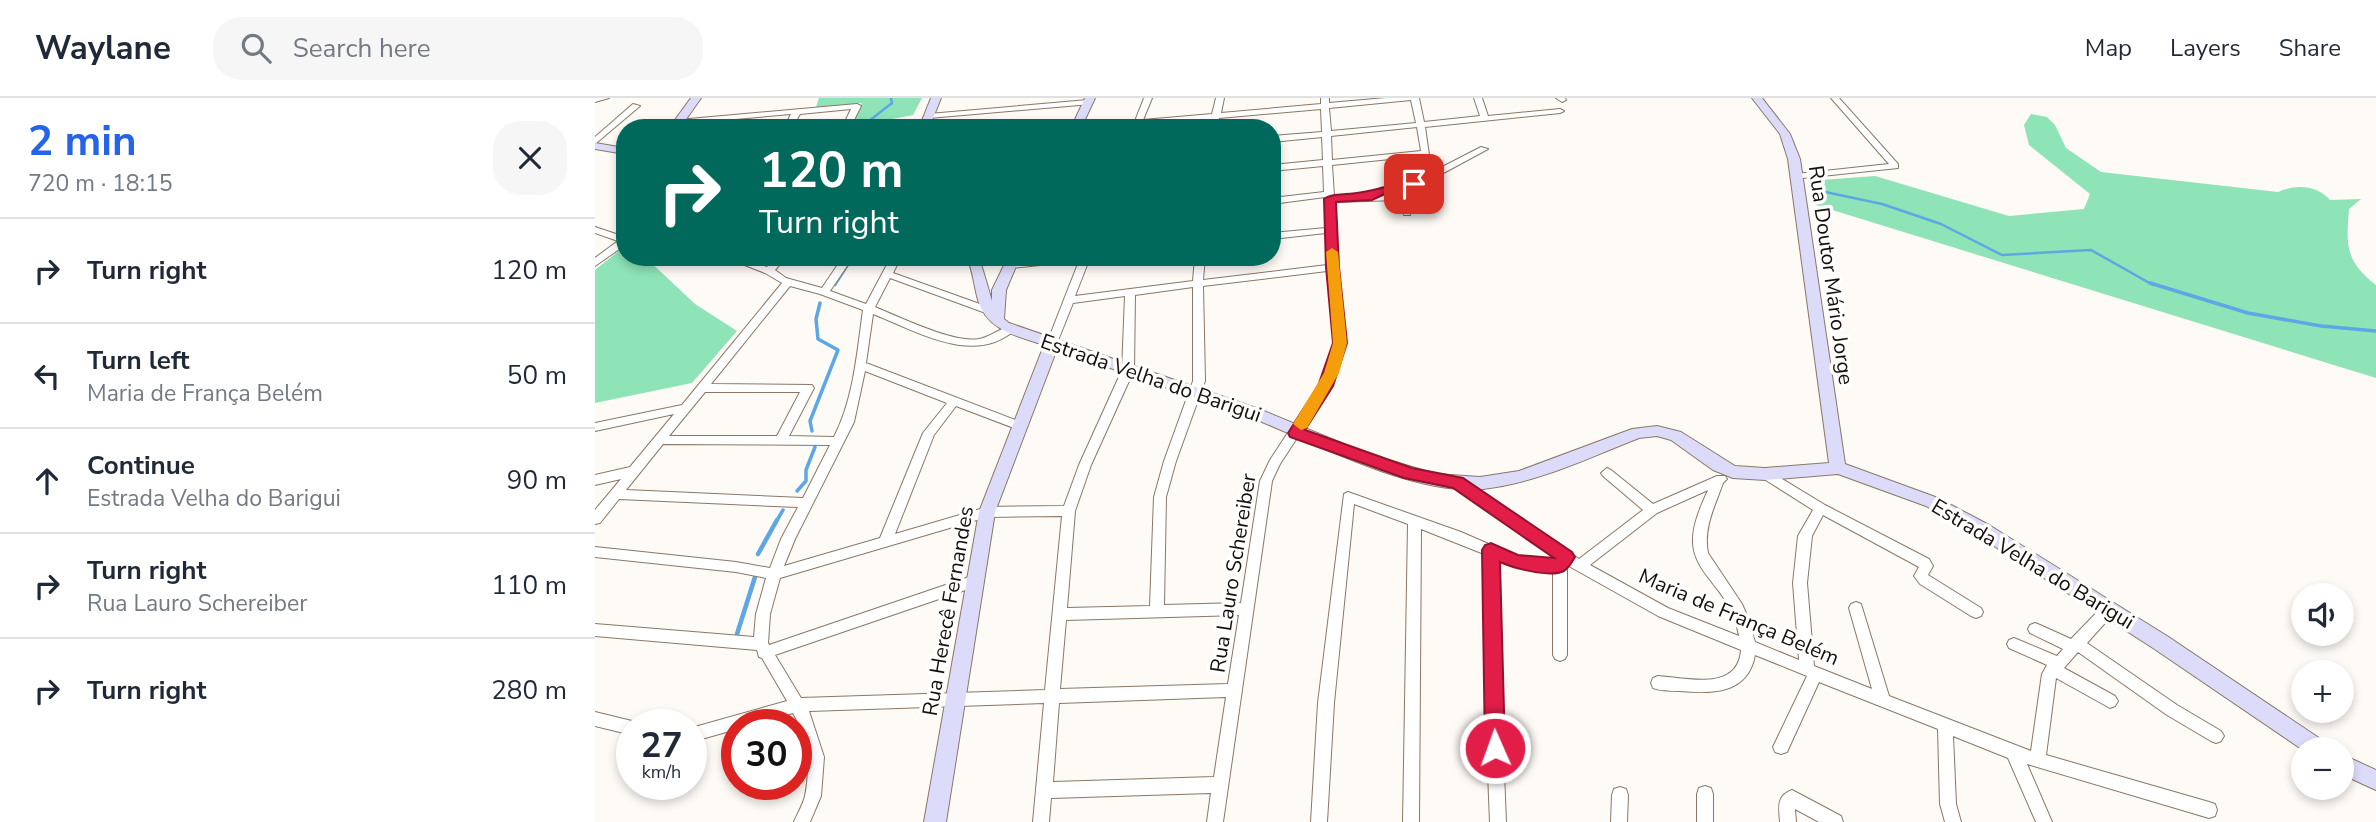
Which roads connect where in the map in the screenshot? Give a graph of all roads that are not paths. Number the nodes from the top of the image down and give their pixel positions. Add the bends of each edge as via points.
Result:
1 (605, 98) edge
2 (696, 98) edge
3 (936, 98) edge
4 (1148, 98) edge
5 (1220, 98) edge
6 (1273, 98) edge
7 (1413, 98) edge
8 (1478, 98) edge
9 (1757, 98) edge
10 (1835, 98) edge
11 (595, 100) edge
12 (1089, 100) edge
13 (1377, 100) edge
14 (1325, 102) edge
15 (636, 106) dead end
16 (857, 106) joint
17 (797, 111) junction
18 (1271, 111) junction
19 (1560, 111) dead end
20 (929, 116) junction
21 (1215, 116) junction
22 (737, 117) joint
23 (622, 119) edge
24 (680, 119) edge
25 (722, 119) edge
26 (793, 119) edge
27 (850, 119) edge
28 (928, 119) edge
29 (1080, 119) edge
30 (1139, 119) edge
31 (1189, 119) edge
32 (1214, 119) edge
33 (1485, 119) junction
34 (616, 125) edge
35 (1420, 125) junction
36 (1327, 134) junction
37 (1281, 138) edge
38 (595, 144) edge
39 (616, 149) edge
40 (1483, 149) dead end
41 (1426, 153) joint
42 (1329, 163) junction
43 (1281, 167) edge
44 (1796, 177) junction
45 (1372, 196) junction
46 (1330, 197) junction
47 (1281, 200) edge
48 (1407, 214) dead end
49 (595, 230) edge
50 (1331, 230) junction
51 (1281, 235) edge
52 (616, 237) edge
53 (616, 246) edge
54 (595, 263) edge
55 (755, 266) edge
56 (773, 266) edge
57 (842, 266) edge
58 (891, 266) edge
59 (976, 266) edge
60 (1010, 266) edge
61 (1082, 266) edge
62 (1200, 266) edge
63 (1332, 267) junction
64 (769, 271) junction
65 (887, 274) junction
66 (788, 282) junction
67 (1198, 284) junction
68 (824, 292) junction
69 (1130, 292) junction
70 (1068, 300) junction
71 (868, 310) junction
72 (992, 315) junction
73 (1011, 329) junction
74 (1052, 343) junction
75 (860, 365) junction
76 (1128, 370) junction
77 (702, 388) junction
78 (1196, 393) junction
79 (955, 400) junction
80 (685, 408) junction
81 (1019, 426) junction
82 (595, 427) edge
83 (1296, 433) junction
84 (659, 440) junction
85 (781, 441) junction
86 (839, 441) junction
87 (1838, 468) junction
88 (634, 471) junction
89 (1733, 472) junction
90 (1607, 473) dead end
91 (1765, 474) junction
92 (595, 480) edge
93 (1718, 481) junction
94 (1457, 483) junction
95 (616, 494) junction
96 (806, 503) junction
97 (1820, 508) junction
98 (1652, 510) junction
99 (1069, 511) junction
100 (987, 512) junction
101 (595, 519) edge
102 (1415, 521) junction
103 (885, 541) junction
104 (1491, 550) junction
105 (595, 552) edge
106 (1563, 561) junction
107 (1579, 566) junction
108 (773, 574) junction
109 (975, 581) junction
110 (1856, 608) dead end
111 (1247, 609) junction
112 (2109, 609) junction
113 (1157, 611) junction
114 (1976, 612) dead end
115 (1060, 614) junction
116 (2035, 629) dead end
117 (595, 630) edge
118 (2014, 644) dead end
119 (2075, 645) junction
120 (762, 649) junction
121 (1749, 649) junction
122 (1560, 655) dead end
123 (2055, 666) junction
124 (1811, 671) junction
125 (1658, 683) dead end
126 (1235, 690) junction
127 (1052, 696) junction
128 (955, 699) junction
129 (1882, 699) junction
130 (2110, 701) dead end
131 (798, 705) junction
132 (595, 719) edge
133 (616, 724) edge
134 (1944, 724) junction
135 (707, 731) edge
136 (2216, 736) dead end
137 (2300, 737) edge
138 (1781, 747) dead end
139 (2014, 753) junction
140 (2038, 760) junction
141 (2354, 769) edge
142 (2376, 780) edge
143 (1220, 785) junction
144 (1044, 790) junction
145 (1705, 794) dead end
146 (1620, 796) dead end
147 (2209, 810) dead end
148 (802, 822) edge
149 (935, 822) edge
150 (1041, 822) edge
151 (1215, 822) edge
152 (1319, 822) edge
153 (1411, 822) edge
154 (1498, 822) edge
155 (1619, 822) edge
156 (1705, 822) edge
157 (1788, 822) edge
158 (1835, 822) edge
159 (1953, 822) edge
160 (2044, 822) edge

1 - 11 street
2 - 24 street
3 - 20 street
4 - 30 street
5 - 21 street
6 - 18 street
7 - 13 street
7 - 35 street
8 - 33 street
9 - 44 street, Rua Doutor Mário Jorge via 1789,142
10 - 44 street via 1895,166
12 - 20 street
12 - 29 street
13 - 14 street
14 - 18 street
14 - 36 street, Rua Lauro Schereiber
15 - 23 street
16 - 17 street
16 - 27 street
17 - 22 street
17 - 26 street
18 - 21 street
19 - 33 street
20 - 28 street
21 - 31 street
21 - 32 street
22 - 25 street
33 - 35 street
34 - 38 street
35 - 36 street
35 - 41 street
36 - 37 street
36 - 42 street, Rua Lauro Schereiber
38 - 39 street
40 - 45 street via 1420,182
41 - 42 street
42 - 43 street
42 - 46 street, Rua Lauro Schereiber
44 - 87 street, Rua Doutor Mário Jorge
45 - 46 street
45 - 48 street via 1400,197 1406,202
46 - 47 street
46 - 50 street, Rua Lauro Schereiber
49 - 52 street
50 - 51 street
50 - 63 street, Rua Lauro Schereiber
53 - 54 street
55 - 64 street
56 - 64 street
57 - 68 street
58 - 65 street
59 - 72 street
60 - 72 street
61 - 70 street, Rua Herecê Fernandes
62 - 67 street
63 - 67 street
63 - 83 street, Rua Lauro Schereiber via 1340,326 1338,353 1325,386
64 - 66 street
65 - 71 street
65 - 72 street
66 - 68 street
66 - 77 street
67 - 69 street
67 - 78 street via 1200,376
68 - 71 street
69 - 70 street
69 - 76 street
70 - 74 street, Rua Herecê Fernandes
71 - 73 street via 965,344 981,343
71 - 75 street
72 - 73 street, Estrada Velha do Barigui
73 - 74 street, Estrada Velha do Barigui
74 - 76 street, Estrada Velha do Barigui
74 - 81 street, Rua Herecê Fernandes
75 - 79 street
75 - 86 street via 851,413
76 - 78 street, Estrada Velha do Barigui
76 - 99 street
77 - 80 street
77 - 85 street via 808,387
78 - 83 street, Estrada Velha do Barigui
78 - 113 street via 1160,497
79 - 81 street
79 - 103 street via 929,433
80 - 82 street
80 - 84 street
81 - 100 street, Rua Herecê Fernandes
83 - 94 street, Estrada Velha do Barigui via 1410,474
83 - 111 street, Rua Lauro Schereiber via 1266,481
84 - 85 street
84 - 88 street
85 - 86 street
86 - 96 street
87 - 91 street, Estrada Velha do Barigui
87 - 112 street, Estrada Velha do Barigui via 1949,510
88 - 92 street
88 - 95 street
89 - 91 street, Estrada Velha do Barigui
89 - 93 street
89 - 94 street, Estrada Velha do Barigui via 1676,436 1647,431 1521,477
90 - 98 street
91 - 97 street
93 - 98 street
93 - 121 street via 1701,531 1700,552 1743,620
94 - 106 street, Maria de França Belém
95 - 96 street
95 - 101 street
96 - 108 street
97 - 114 street via 1924,563 1921,576
97 - 124 street via 1805,536 1800,583
98 - 107 street
99 - 100 street
99 - 115 street
100 - 103 street
100 - 109 street, Rua Herecê Fernandes
102 - 104 street
102 - 152 street via 1347,497
102 - 153 street
103 - 108 street
104 - 106 street via 1515,561
104 - 154 street
105 - 108 street
106 - 107 street, Maria de França Belém
106 - 122 street
107 - 121 street, Maria de França Belém via 1663,612
108 - 120 street via 763,614
109 - 120 street
109 - 128 street, Rua Herecê Fernandes
110 - 129 street
111 - 113 street
111 - 126 street, Rua Lauro Schereiber
112 - 119 street
112 - 137 street, Estrada Velha do Barigui
113 - 115 street
115 - 127 street
116 - 119 street
117 - 120 street
118 - 123 street
119 - 123 street
119 - 136 street
120 - 131 street
121 - 124 street, Maria de França Belém
121 - 125 street via 1747,663 1735,679 1720,685
123 - 130 street
123 - 140 street via 2047,681
124 - 129 street, Maria de França Belém
124 - 138 street
126 - 127 street
126 - 143 street, Rua Lauro Schereiber
127 - 128 street
127 - 144 street
128 - 131 street
128 - 149 street, Rua Herecê Fernandes
129 - 134 street, Maria de França Belém
131 - 135 street
131 - 148 street via 809,730 817,771
132 - 133 street
134 - 139 street, Maria de França Belém
134 - 159 street
139 - 140 street, Maria de França Belém
139 - 160 street
140 - 147 street, Maria de França Belém
141 - 142 street
143 - 144 street
143 - 151 street, Rua Lauro Schereiber
144 - 150 street
145 - 156 street
146 - 155 street
157 - 158 street via 1787,802 1792,798

